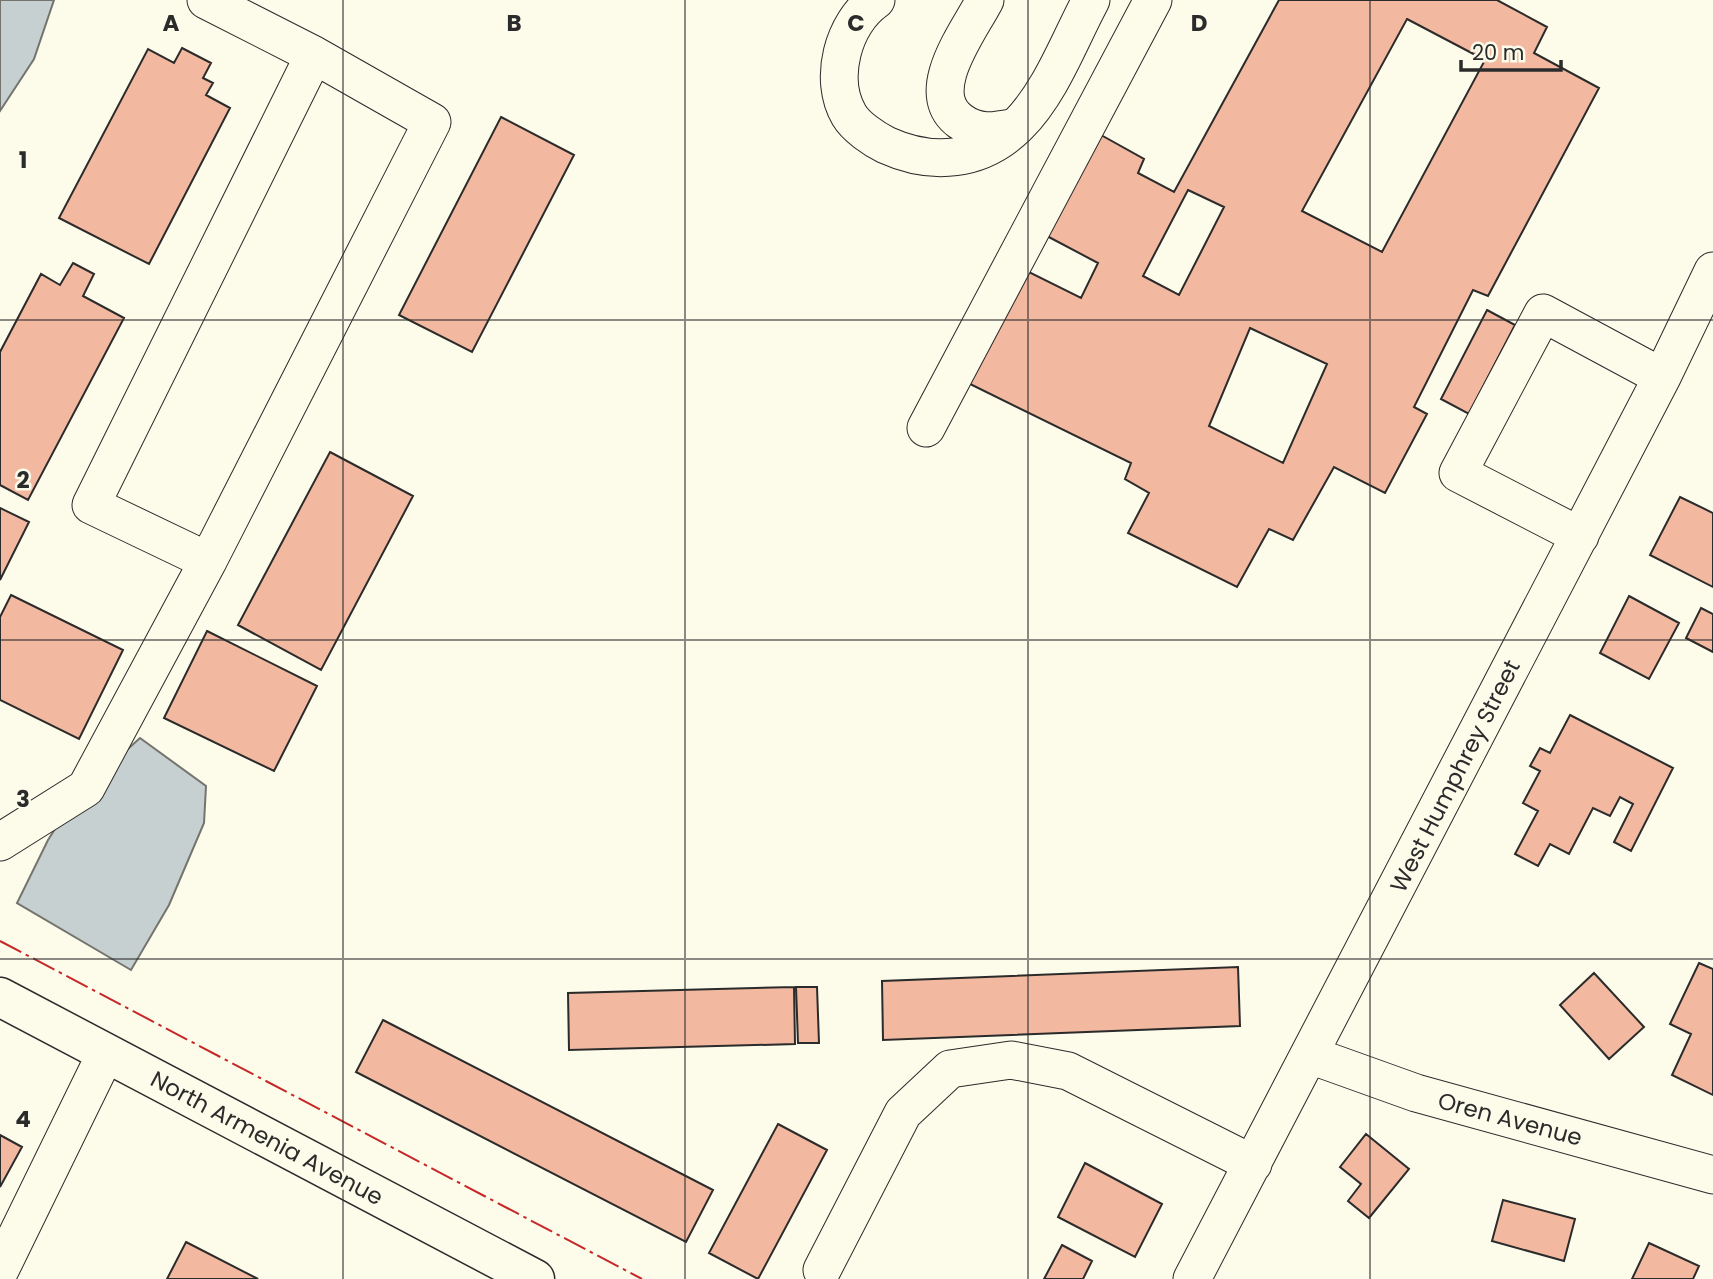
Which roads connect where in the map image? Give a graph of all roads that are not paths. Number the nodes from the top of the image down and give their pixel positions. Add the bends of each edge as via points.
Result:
1 (206, 0) edge
2 (876, 0) edge
3 (985, 0) edge
4 (1091, 0) edge
5 (1153, 0) edge
6 (314, 55) junction
7 (1016, 127) junction
8 (1713, 271) edge
9 (1662, 377) junction
10 (926, 428) dead end
11 (1580, 536) junction
12 (208, 561) junction
13 (10, 836) edge
14 (0, 997) edge
15 (106, 1053) junction
16 (1310, 1055) junction
17 (1253, 1164) junction
18 (1713, 1175) edge
19 (0, 1270) edge
20 (825, 1276) edge
21 (535, 1279) edge
22 (1192, 1279) edge

1 - 6 street
2 - 7 street via 843,40 839,78 849,115 874,139 910,156 947,160 986,149
3 - 7 street via 950,69 944,94 951,114 967,126 989,133
4 - 7 street via 1034,107
5 - 10 street
6 - 12 street via 432,122
6 - 12 street via 91,505
8 - 9 street, West Humphrey Street
9 - 11 street, West Humphrey Street
9 - 11 street via 1543,313 1458,473
11 - 16 street, West Humphrey Street
12 - 13 street via 86,788
14 - 15 main road, North Armenia Avenue
15 - 19 street
15 - 21 main road, North Armenia Avenue
16 - 17 street, West Humphrey Street
16 - 18 street, Oren Avenue via 1416,1093
17 - 20 street via 1068,1070 1011,1060 950,1069 903,1113
17 - 22 street, West Humphrey Street

